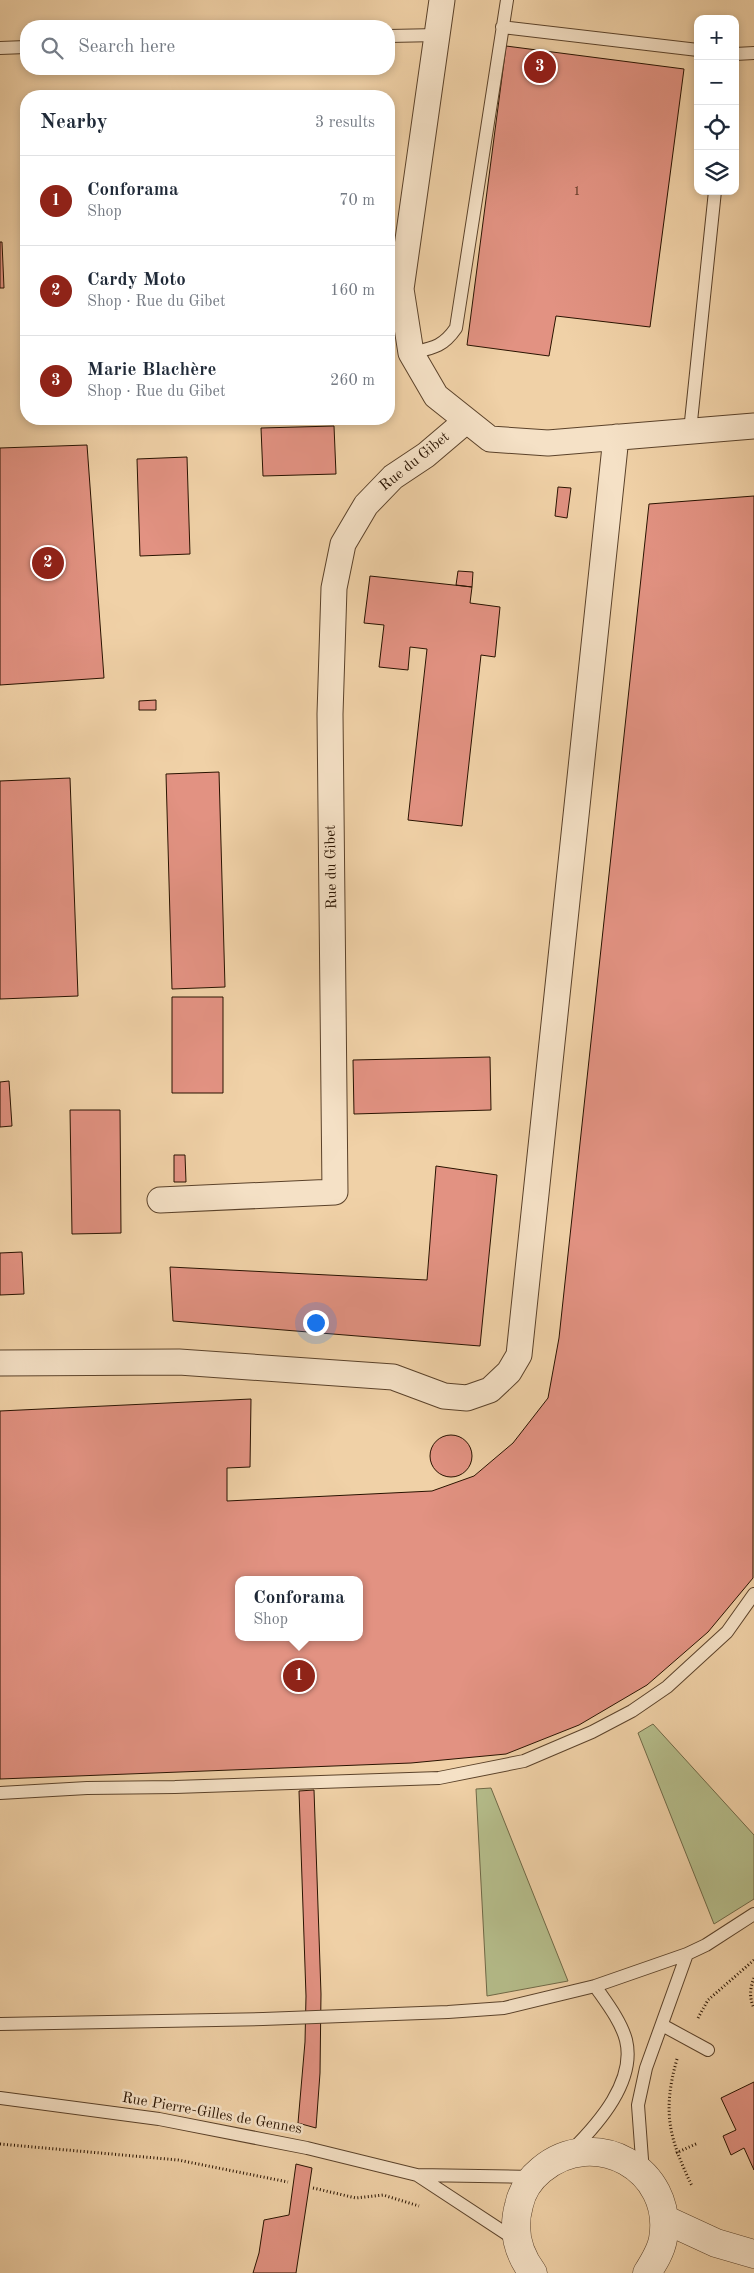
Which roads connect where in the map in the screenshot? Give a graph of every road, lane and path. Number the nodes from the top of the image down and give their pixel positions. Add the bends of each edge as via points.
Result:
1 (442, 0) edge
2 (507, 0) edge
3 (502, 27) junction
4 (438, 34) junction
5 (395, 36) edge
6 (20, 47) edge
7 (0, 48) edge
8 (694, 50) edge
9 (754, 53) edge
10 (739, 54) edge
11 (715, 195) edge
12 (411, 352) junction
13 (466, 420) junction
14 (754, 426) edge
15 (690, 431) junction
16 (616, 437) junction
17 (160, 1200) dead end
18 (0, 1363) edge
19 (754, 1594) edge
20 (0, 1793) edge
21 (754, 1914) edge
22 (687, 1954) junction
23 (754, 1978) edge
24 (595, 1986) junction
25 (754, 2008) edge
26 (0, 2024) edge
27 (662, 2024) junction
28 (708, 2050) dead end
29 (0, 2098) edge
30 (698, 2143) dead end
31 (0, 2144) edge
32 (676, 2153) dead end
33 (567, 2154) junction
34 (643, 2173) junction
35 (417, 2174) junction
36 (533, 2177) junction
37 (288, 2182) dead end
38 (313, 2188) dead end
39 (426, 2208) dead end
40 (664, 2219) junction
41 (516, 2240) junction
42 (754, 2254) edge
43 (533, 2273) edge
44 (647, 2273) edge

1 - 4 street, Rue du Gibet
2 - 3 lane
3 - 8 lane
3 - 12 lane via 456,328 447,340 434,348
4 - 5 lane
4 - 12 street, Rue du Gibet via 401,289
6 - 7 lane
9 - 10 lane
11 - 15 lane
12 - 13 street, Rue du Gibet via 436,396
13 - 16 street, Rue du Gibet via 490,439 548,443
13 - 17 street, Rue du Gibet via 426,455 393,477 366,504 343,544 334,588 330,724 335,1192
14 - 15 street, Rue du Gibet
15 - 16 street, Rue du Gibet
16 - 18 street via 519,1355 509,1372 490,1390 466,1398 444,1396 393,1376 179,1362
19 - 20 lane via 727,1632 666,1687 632,1711 592,1732 524,1761 439,1778
21 - 22 lane
22 - 24 lane
22 - 27 lane
23 - 25 path via 751,2003
24 - 26 lane via 504,2008 448,2012
24 - 33 lane via 626,2039 627,2065 615,2096 590,2132
27 - 28 lane
27 - 34 lane via 646,2068 638,2105
29 - 35 lane, Rue Pierre-Gilles de Gennes via 159,2119
30 - 32 path
31 - 37 path via 178,2160
33 - 34 street via 607,2153
33 - 36 street
34 - 40 street via 661,2203
35 - 36 lane
35 - 41 lane
36 - 41 street via 521,2196 515,2218
38 - 39 path via 356,2198 383,2195
40 - 42 street via 716,2243
40 - 44 street via 661,2246
41 - 43 street via 524,2261

